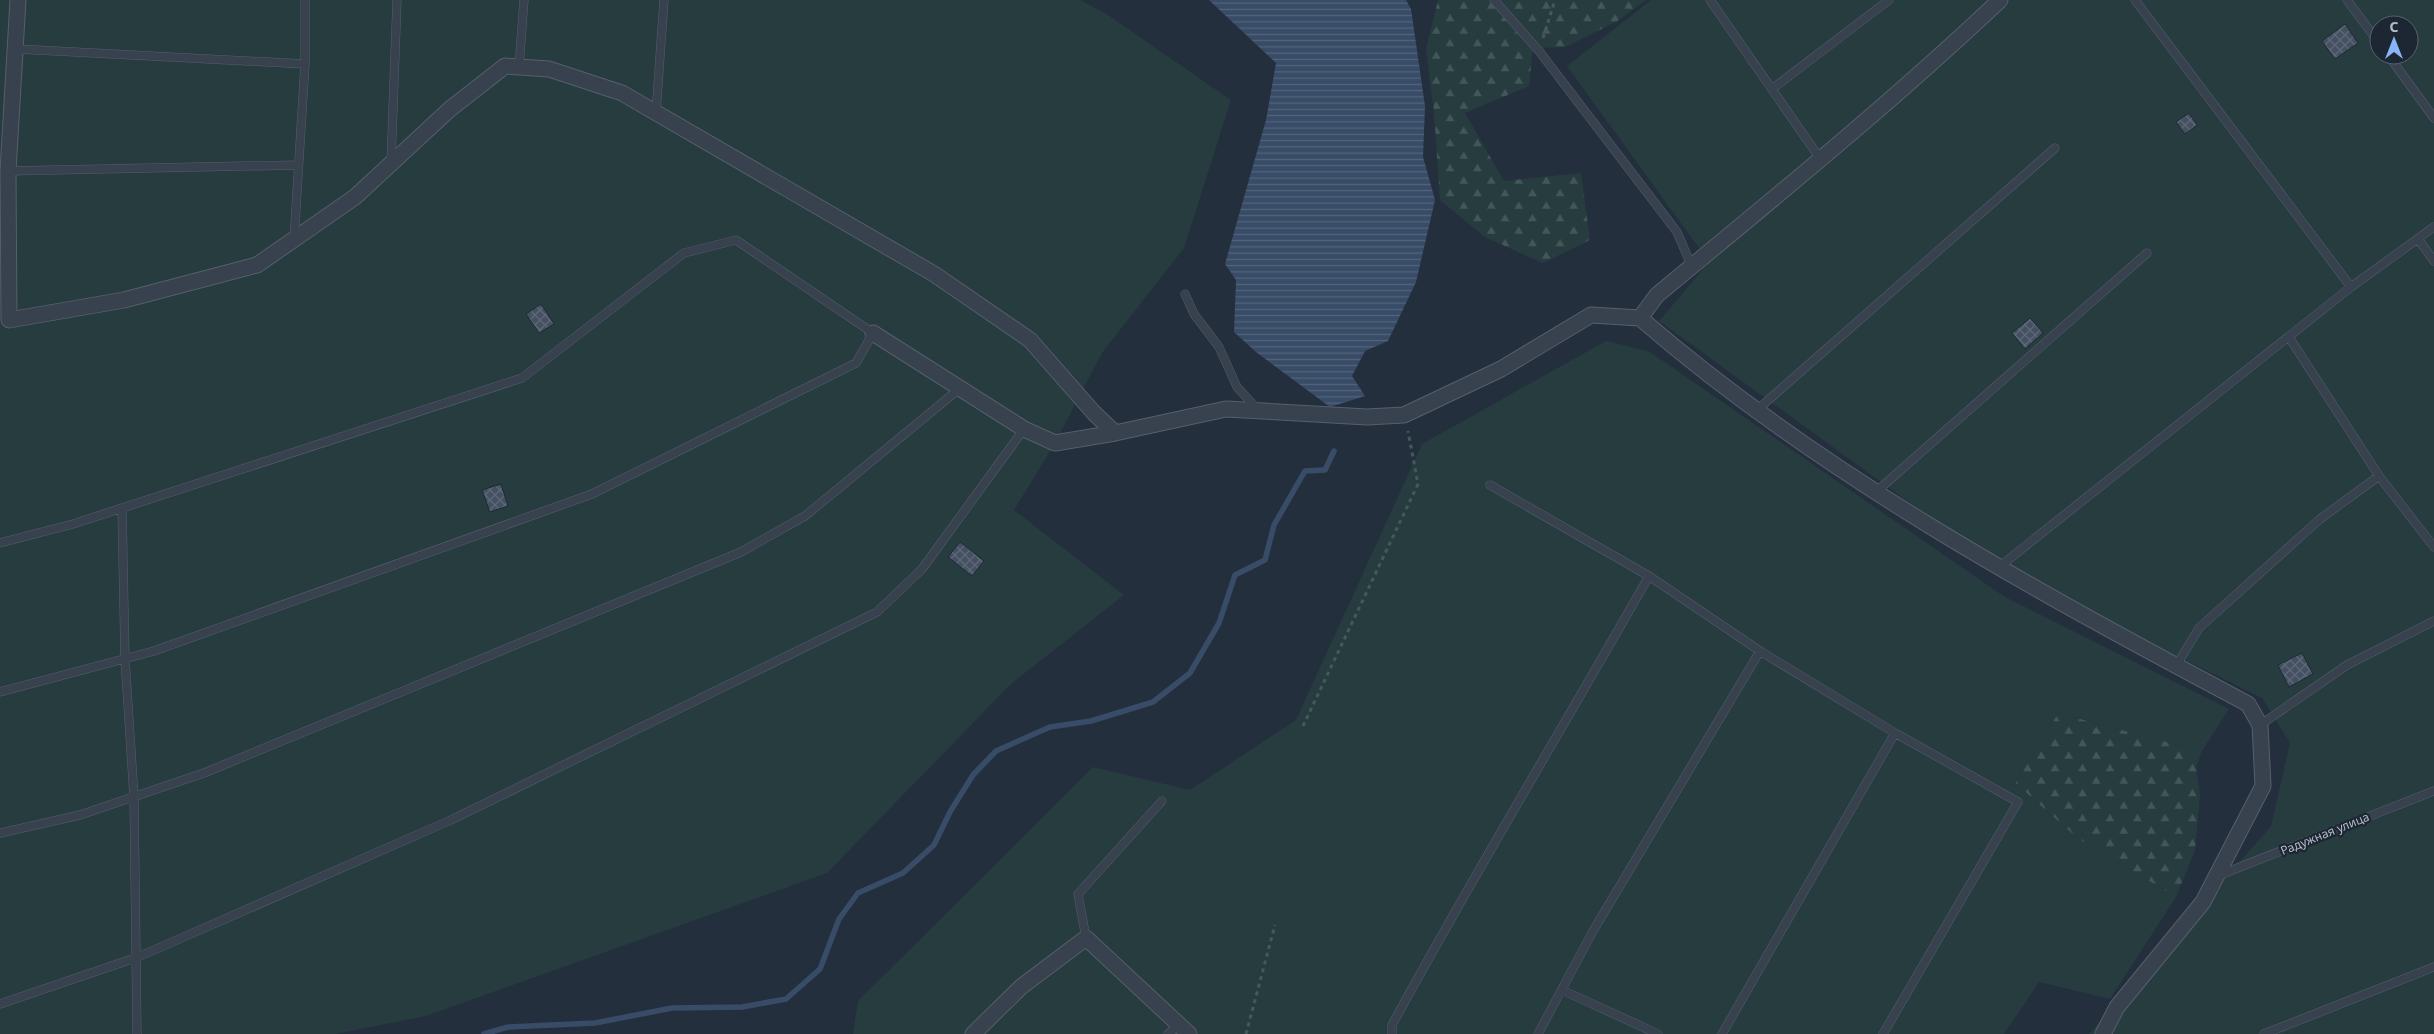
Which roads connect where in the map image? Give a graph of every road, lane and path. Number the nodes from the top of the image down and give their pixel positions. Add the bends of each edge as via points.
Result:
1 (18, 0) edge
2 (305, 0) edge
3 (397, 0) edge
4 (524, 0) edge
5 (664, 0) edge
6 (1494, 0) edge
7 (1556, 0) edge
8 (1710, 0) edge
9 (1889, 0) edge
10 (2000, 0) edge
11 (2135, 0) edge
12 (2347, 0) edge
13 (2369, 30) edge
14 (17, 49) junction
15 (1539, 51) junction
16 (305, 64) junction
17 (2395, 65) edge
18 (519, 67) junction
19 (1772, 90) junction
20 (656, 113) junction
21 (2434, 118) edge
22 (2055, 148) dead end
23 (1821, 160) junction
24 (391, 164) junction
25 (297, 165) junction
26 (8, 171) junction
27 (2434, 227) edge
28 (2418, 239) junction
29 (294, 240) junction
30 (2147, 253) dead end
31 (2434, 261) edge
32 (1692, 267) junction
33 (2351, 287) junction
34 (1185, 294) dead end
35 (1640, 318) junction
36 (872, 332) junction
37 (2289, 337) junction
38 (960, 389) junction
39 (1258, 410) junction
40 (1758, 410) junction
41 (1404, 415) junction
42 (1024, 429) junction
43 (1115, 433) junction
44 (2379, 476) junction
45 (1490, 485) dead end
46 (1877, 491) junction
47 (122, 508) junction
48 (0, 543) edge
49 (2434, 547) edge
50 (1999, 567) junction
51 (1649, 576) junction
52 (2434, 621) edge
53 (1760, 651) junction
54 (125, 659) junction
55 (2176, 666) junction
56 (0, 692) edge
57 (2260, 725) junction
58 (1303, 726) dead end
59 (1895, 733) junction
60 (2434, 790) edge
61 (134, 797) junction
62 (1162, 801) dead end
63 (0, 833) edge
64 (2216, 877) junction
65 (1275, 925) dead end
66 (1086, 938) junction
67 (138, 958) junction
68 (2434, 967) edge
69 (1562, 990) junction
70 (0, 1004) edge
71 (1179, 1031) edge
72 (137, 1034) edge
73 (973, 1034) edge
74 (1246, 1034) edge
75 (1392, 1034) edge
76 (1538, 1034) edge
77 (1658, 1034) edge
78 (1722, 1034) edge
79 (1882, 1034) edge
80 (2103, 1034) edge
81 (2264, 1034) edge

1 - 14 street
2 - 16 lane
3 - 24 lane
4 - 18 lane
5 - 20 lane
6 - 15 lane
7 - 15 path
8 - 19 lane
9 - 19 lane
10 - 23 street
11 - 33 lane
12 - 13 lane
14 - 16 lane
14 - 26 street
15 - 32 lane via 1677,232
16 - 25 lane
17 - 21 lane
18 - 20 street via 550,69 622,93
18 - 24 street via 505,66 484,81
19 - 23 lane
20 - 43 street via 934,274 1030,340
22 - 40 lane
23 - 32 street
24 - 29 street via 355,197
25 - 26 lane
25 - 29 lane
26 - 29 street via 9,320 124,300 257,265
27 - 28 lane
28 - 31 lane
28 - 33 lane
30 - 46 lane
32 - 35 street via 1657,295
33 - 37 lane
34 - 39 lane via 1194,314 1219,347 1237,387
35 - 40 street
35 - 41 street via 1591,315 1501,369
36 - 38 street
36 - 47 lane via 736,240 684,253 522,378
36 - 54 lane via 856,363 592,494
37 - 44 lane
37 - 50 lane
38 - 42 street
38 - 61 lane via 805,516 741,552 204,773
39 - 41 street
39 - 43 street via 1226,408
40 - 46 street via 1820,456
41 - 58 path via 1418,484
42 - 43 street via 1055,443
42 - 67 lane via 922,570 877,612 451,820
44 - 49 lane
44 - 55 lane via 2320,520 2199,628
45 - 51 lane
46 - 50 street
47 - 48 lane
47 - 54 lane
50 - 55 street
51 - 53 lane
51 - 75 lane via 1433,950 1392,1025
52 - 57 lane via 2347,665
53 - 59 lane
53 - 69 lane via 1593,931
54 - 56 lane
54 - 61 lane
55 - 57 street via 2248,704
57 - 64 street via 2263,786
59 - 78 lane
59 - 79 lane via 2018,802
60 - 64 lane, Радужная улица
61 - 63 lane via 80,815
61 - 67 lane
62 - 66 lane via 1078,894
64 - 80 street via 2203,902 2117,1008
65 - 74 path
66 - 71 street
66 - 73 street via 1022,987
67 - 70 lane
67 - 72 lane
68 - 81 lane
69 - 76 lane
69 - 77 lane

